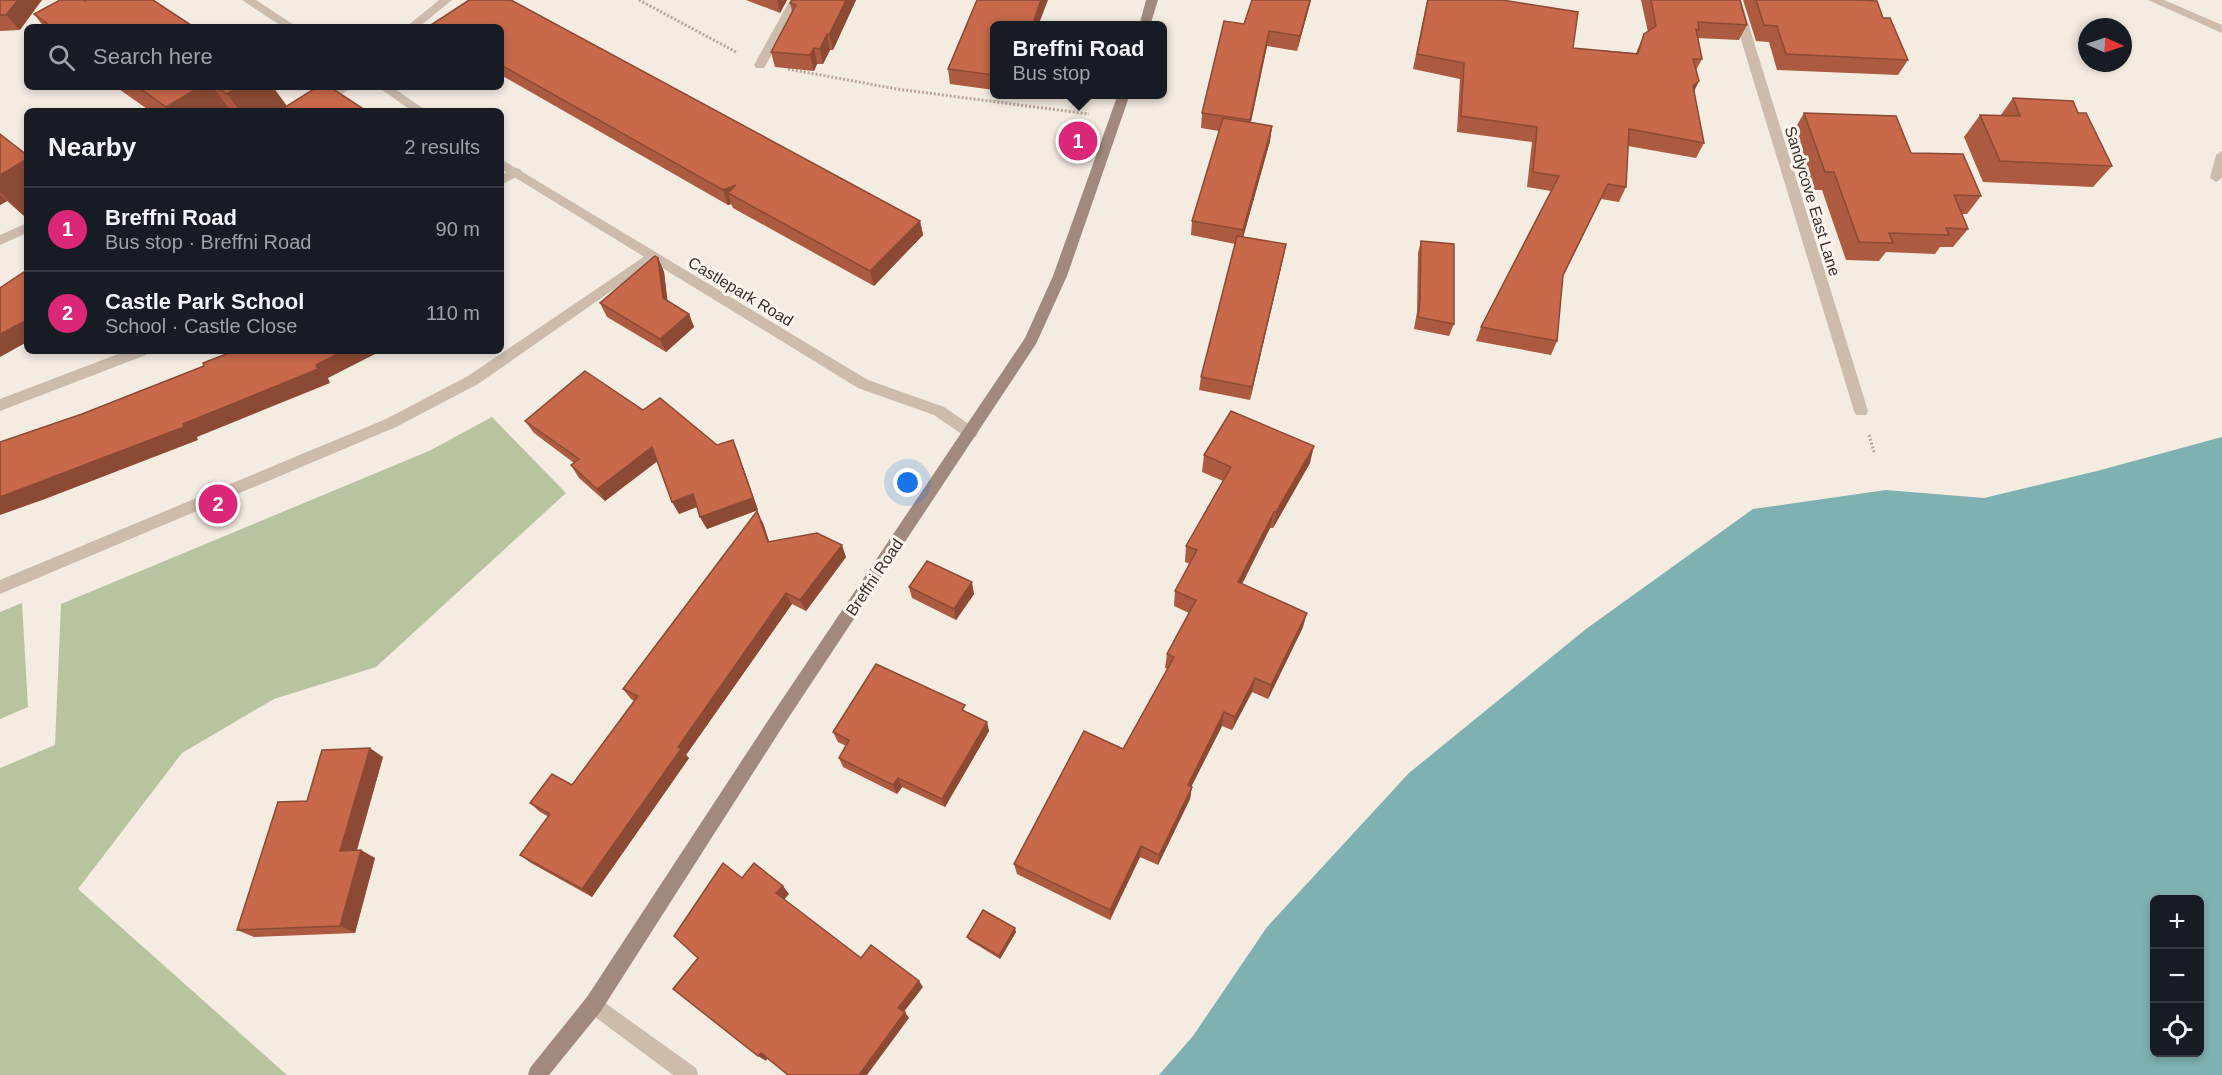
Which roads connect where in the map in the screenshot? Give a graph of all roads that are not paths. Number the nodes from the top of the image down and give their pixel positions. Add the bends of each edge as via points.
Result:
1 (248, 0) edge
2 (446, 0) edge
3 (796, 0) edge
4 (1152, 0) edge
5 (1735, 0) edge
6 (2154, 0) edge
7 (1146, 21) edge
8 (286, 24) edge
9 (416, 24) edge
10 (2222, 29) edge
11 (759, 65) road end
12 (342, 90) edge
13 (389, 90) edge
14 (1123, 99) edge
15 (310, 108) edge
16 (416, 108) edge
17 (2222, 155) edge
18 (504, 165) edge
19 (516, 172) junction
20 (2216, 178) dead end
21 (504, 179) edge
22 (24, 229) edge
23 (0, 240) edge
24 (651, 257) junction
25 (133, 354) edge
26 (0, 405) edge
27 (1861, 411) dead end
28 (971, 433) junction
29 (0, 587) edge
30 (594, 1004) junction
31 (537, 1075) edge
32 (689, 1075) edge

1 - 8 street
2 - 9 street
3 - 11 street
4 - 7 main road
5 - 27 street, Sandycove East Lane
6 - 10 street
12 - 15 street
13 - 16 street
14 - 28 main road, Breffni Road via 1060,276 1031,340
17 - 20 street
18 - 19 street, Castlepark Road
19 - 21 street
19 - 24 street, Castlepark Road
22 - 23 street
24 - 28 street, Castlepark Road via 863,384 939,411
24 - 29 street via 473,380 391,423
25 - 26 street
28 - 30 main road, Breffni Road via 777,721
30 - 31 main road, Breffni Road
30 - 32 street

